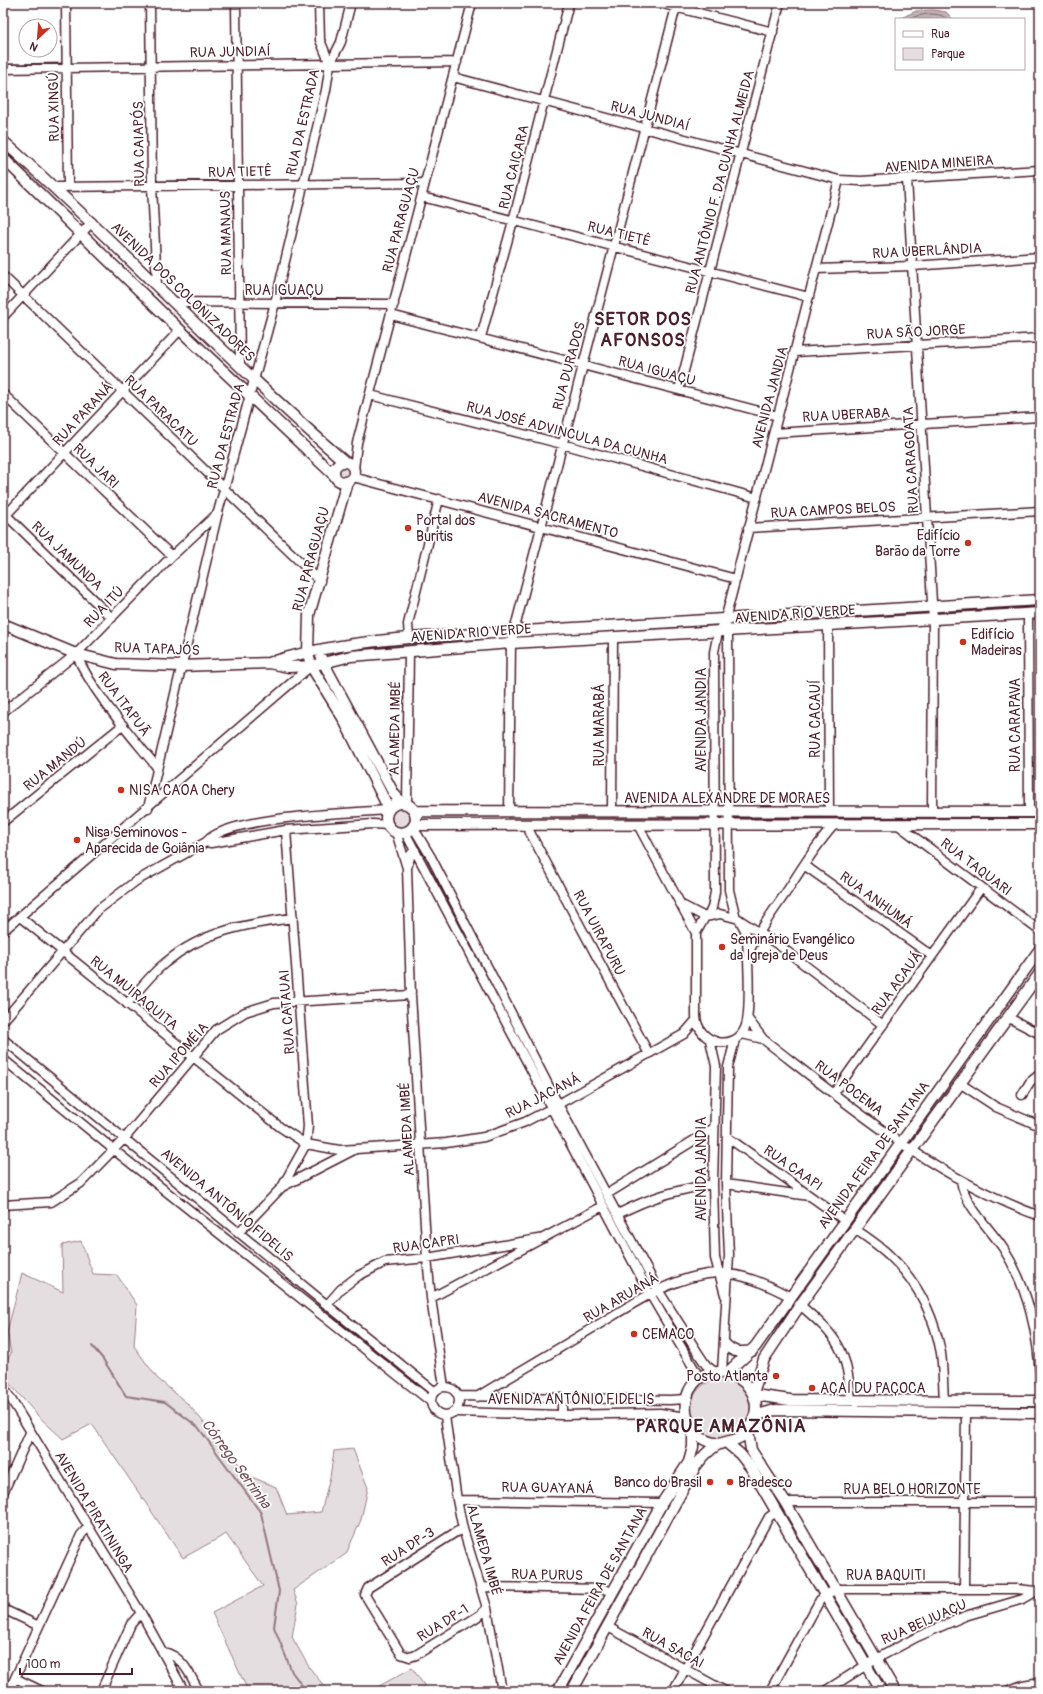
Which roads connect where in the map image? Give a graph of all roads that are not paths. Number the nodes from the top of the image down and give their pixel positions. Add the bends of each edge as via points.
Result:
1 (66, 3) edge
2 (150, 3) edge
3 (236, 3) edge
4 (320, 3) edge
5 (351, 3) edge
6 (472, 3) edge
7 (569, 3) edge
8 (659, 3) edge
9 (780, 3) edge
10 (677, 5) edge
11 (773, 32) junction
12 (457, 62) junction
13 (237, 64) junction
14 (330, 64) junction
15 (151, 66) junction
16 (3, 68) edge
17 (67, 68) junction
18 (453, 77) junction
19 (544, 101) junction
20 (645, 128) junction
21 (3, 141) edge
22 (740, 153) junction
23 (3, 158) edge
24 (1040, 170) edge
25 (907, 178) junction
26 (839, 180) junction
27 (426, 183) junction
28 (302, 184) junction
29 (238, 185) junction
30 (152, 186) junction
31 (55, 187) junction
32 (68, 187) junction
33 (422, 197) junction
34 (513, 221) junction
35 (92, 222) junction
36 (81, 234) junction
37 (614, 247) junction
38 (1040, 257) edge
39 (913, 266) junction
40 (816, 269) junction
41 (709, 271) junction
42 (3, 276) edge
43 (157, 285) junction
44 (23, 295) junction
45 (809, 297) junction
46 (174, 302) junction
47 (240, 303) junction
48 (275, 303) junction
49 (394, 304) junction
50 (391, 315) junction
51 (3, 316) edge
52 (180, 330) junction
53 (481, 337) junction
54 (1040, 338) edge
55 (917, 345) junction
56 (794, 352) junction
57 (582, 365) junction
58 (240, 366) junction
59 (254, 380) junction
60 (679, 390) junction
61 (123, 391) junction
62 (3, 394) edge
63 (370, 395) junction
64 (250, 396) junction
65 (778, 416) junction
66 (1040, 418) edge
67 (922, 424) junction
68 (774, 433) junction
69 (562, 444) junction
70 (64, 453) junction
71 (334, 475) junction
72 (347, 475) junction
73 (224, 490) junction
74 (757, 498) junction
75 (439, 499) junction
76 (1040, 511) edge
77 (218, 512) junction
78 (4, 514) edge
79 (927, 518) junction
80 (540, 526) junction
81 (748, 528) junction
82 (172, 556) junction
83 (736, 579) junction
84 (320, 581) junction
85 (1040, 600) edge
86 (932, 607) junction
87 (1040, 613) edge
88 (1028, 614) junction
89 (112, 618) junction
90 (933, 619) junction
91 (725, 620) junction
92 (3, 624) edge
93 (828, 626) junction
94 (515, 630) junction
95 (723, 632) junction
96 (409, 638) junction
97 (613, 638) junction
98 (511, 644) junction
99 (409, 651) junction
100 (313, 652) junction
101 (76, 654) junction
102 (269, 663) junction
103 (324, 663) junction
104 (181, 666) junction
105 (311, 666) junction
106 (3, 712) edge
107 (123, 726) junction
108 (156, 766) junction
109 (408, 806) junction
110 (148, 808) junction
111 (389, 810) junction
112 (509, 812) junction
113 (612, 812) junction
114 (715, 812) junction
115 (728, 812) junction
116 (829, 812) junction
117 (932, 812) junction
118 (1029, 812) junction
119 (1040, 812) edge
120 (3, 822) edge
121 (897, 824) junction
122 (526, 825) junction
123 (638, 825) junction
124 (715, 825) junction
125 (728, 825) junction
126 (834, 825) junction
127 (1038, 825) edge
128 (403, 828) junction
129 (286, 830) junction
130 (206, 842) junction
131 (415, 850) junction
132 (804, 865) junction
133 (407, 868) junction
134 (981, 888) junction
135 (683, 906) junction
136 (706, 916) junction
137 (20, 917) junction
138 (293, 918) junction
139 (738, 918) junction
140 (3, 931) edge
141 (1040, 931) edge
142 (760, 932) junction
143 (696, 933) junction
144 (1040, 949) edge
145 (62, 951) junction
146 (748, 956) junction
147 (932, 956) junction
148 (1040, 973) edge
149 (412, 995) junction
150 (300, 1001) junction
151 (127, 1004) junction
152 (1009, 1018) junction
153 (748, 1019) junction
154 (696, 1020) junction
155 (3, 1021) edge
156 (883, 1025) junction
157 (701, 1033) junction
158 (684, 1034) junction
159 (1040, 1034) edge
160 (739, 1037) junction
161 (3, 1039) edge
162 (763, 1039) junction
163 (710, 1040) junction
164 (649, 1054) junction
165 (193, 1057) junction
166 (3, 1060) edge
167 (1040, 1074) edge
168 (961, 1084) junction
169 (834, 1093) junction
170 (1022, 1095) dead end
171 (558, 1104) junction
172 (550, 1108) junction
173 (1040, 1126) edge
174 (714, 1128) junction
175 (727, 1137) junction
176 (125, 1138) junction
177 (900, 1142) junction
178 (306, 1144) junction
179 (420, 1144) junction
180 (356, 1149) junction
181 (114, 1150) junction
182 (911, 1150) junction
183 (961, 1181) junction
184 (713, 1184) junction
185 (726, 1184) junction
186 (282, 1187) junction
187 (607, 1194) junction
188 (812, 1197) junction
189 (3, 1205) edge
190 (603, 1206) junction
191 (618, 1214) junction
192 (1040, 1216) edge
193 (844, 1220) junction
194 (855, 1229) junction
195 (238, 1233) junction
196 (544, 1238) junction
197 (427, 1258) junction
198 (718, 1273) junction
199 (728, 1274) junction
200 (658, 1290) junction
201 (650, 1294) junction
202 (789, 1296) junction
203 (726, 1297) junction
204 (430, 1298) junction
205 (327, 1305) junction
206 (800, 1306) junction
207 (1036, 1315) edge
208 (724, 1344) junction
209 (693, 1346) junction
210 (752, 1350) junction
211 (685, 1352) junction
212 (764, 1359) junction
213 (722, 1372) junction
214 (1040, 1382) edge
215 (693, 1384) junction
216 (3, 1386) edge
217 (444, 1387) junction
218 (434, 1391) junction
219 (753, 1394) junction
220 (458, 1396) junction
221 (477, 1397) junction
222 (562, 1398) junction
223 (686, 1399) junction
224 (430, 1401) junction
225 (851, 1401) junction
226 (944, 1401) junction
227 (1040, 1401) edge
228 (456, 1412) junction
229 (966, 1412) junction
230 (1040, 1413) edge
231 (562, 1415) junction
232 (445, 1416) junction
233 (686, 1417) junction
234 (754, 1420) junction
235 (693, 1430) junction
236 (748, 1431) junction
237 (30, 1433) junction
238 (723, 1444) junction
239 (3, 1493) edge
240 (457, 1500) junction
241 (784, 1502) junction
242 (965, 1502) junction
243 (1040, 1502) edge
244 (662, 1503) junction
245 (776, 1512) junction
246 (88, 1527) junction
247 (463, 1529) junction
248 (481, 1588) junction
249 (835, 1589) junction
250 (964, 1589) junction
251 (1037, 1591) edge
252 (612, 1592) junction
253 (825, 1596) junction
254 (487, 1608) junction
255 (3, 1609) edge
256 (141, 1613) junction
257 (39, 1626) junction
258 (608, 1627) junction
259 (163, 1652) junction
260 (410, 1657) joint
261 (876, 1659) junction
262 (866, 1666) junction
263 (685, 1670) junction
264 (15, 1678) junction
265 (1040, 1682) edge
266 (9, 1691) edge
267 (42, 1691) edge
268 (101, 1691) edge
269 (184, 1691) edge
270 (199, 1691) edge
271 (502, 1691) edge
272 (558, 1691) edge
273 (572, 1691) edge
274 (673, 1691) edge
275 (725, 1691) edge
276 (770, 1691) edge
277 (825, 1691) edge
278 (881, 1691) edge
279 (895, 1691) edge
280 (1007, 1691) edge

1 - 17 street, RUA XINGÚ
2 - 15 street, RUA CAIAPÓS
3 - 13 street, RUA MANAUS
4 - 14 street via 320,40
5 - 14 street, RUA DA ESTRADA via 341,42
6 - 12 street, RUA PARAGUAÇU
7 - 19 street, RUA CAIÇARA
8 - 10 street
9 - 11 street, RUA ANTÔNIO F. DA CUNHA ALMEIDA
10 - 11 street
10 - 20 street, RUA DURADOS
11 - 22 street, RUA ANTÔNIO F. DA CUNHA ALMEIDA
12 - 14 street, RUA JUNDIAÍ
12 - 18 street, RUA PARAGUAÇU
13 - 14 street, RUA JUNDIAÍ
13 - 15 street, RUA JUNDIAÍ
13 - 29 street, RUA MANAUS
14 - 28 street, RUA DA ESTRADA via 326,90
15 - 17 street, RUA JUNDIAÍ
15 - 30 street, RUA CAIAPÓS
16 - 17 street, RUA JUNDIAÍ
17 - 32 street, RUA XINGÚ
18 - 19 street, RUA JUNDIAÍ
18 - 27 street, RUA PARAGUAÇU
19 - 20 street, RUA JUNDIAÍ
19 - 34 street, RUA CAIÇARA
20 - 22 street, RUA JUNDIAÍ
20 - 37 street, RUA DURADOS
21 - 31 main road, AVENIDA DOS COLONIZADORES
22 - 26 street, RUA JUNDIAÍ
22 - 41 street, RUA ANTÔNIO F. DA CUNHA ALMEIDA
23 - 36 main road, AVENIDA DOS COLONIZADORES
24 - 25 street, AVENIDA MINEIRA
25 - 26 street, AVENIDA MINEIRA
25 - 39 street, RUA CARAGOATA
26 - 40 street, AVENIDA JANDIA
27 - 28 street, RUA TIETÊ
27 - 33 street, RUA PARAGUAÇU
28 - 29 street, RUA TIETÊ
28 - 48 street, RUA DA ESTRADA
29 - 30 street, RUA TIETÊ
29 - 47 street, RUA MANAUS
30 - 32 street, RUA TIETÊ
30 - 43 street, RUA CAIAPÓS
31 - 32 street, RUA TIETÊ
31 - 35 main road, AVENIDA DOS COLONIZADORES
33 - 34 street, RUA TIETÊ
33 - 49 street, RUA PARAGUAÇU
34 - 37 street, RUA TIETÊ
34 - 53 street, RUA CAIÇARA
35 - 36 street
35 - 43 main road, AVENIDA DOS COLONIZADORES
36 - 44 street
36 - 52 main road, AVENIDA DOS COLONIZADORES
37 - 41 street, RUA TIETÊ
37 - 57 street, RUA DURADOS
38 - 39 street, RUA UBERLÂNDIA
39 - 40 street, RUA UBERLÂNDIA
39 - 55 street, RUA CARAGOATA
40 - 45 street, AVENIDA JANDIA
41 - 45 street, RUA TIETÊ
41 - 60 street, RUA ANTÔNIO F. DA CUNHA ALMEIDA
42 - 44 street, RUA PARACATU
43 - 46 main road, AVENIDA DOS COLONIZADORES
44 - 51 street
44 - 61 street, RUA PARACATU
45 - 56 street, AVENIDA JANDIA
46 - 47 street, RUA IGUAÇU
46 - 58 main road, AVENIDA DOS COLONIZADORES
47 - 48 street, RUA IGUAÇU
47 - 58 street, RUA MANAUS
48 - 49 street, RUA IGUAÇU
48 - 59 street, RUA DA ESTRADA
49 - 50 street, RUA PARAGUAÇU
50 - 53 street, RUA IGUAÇU
50 - 63 street, RUA PARAGUAÇU
52 - 61 street, RUA PARANÁ
52 - 64 main road, AVENIDA DOS COLONIZADORES
53 - 57 street, RUA IGUAÇU
54 - 55 street, RUA SÃO JORGE
55 - 56 street, RUA SÃO JORGE
55 - 67 street, RUA CARAGOATA
56 - 65 street, AVENIDA JANDIA
57 - 60 street, RUA IGUAÇU
57 - 69 street, RUA DURADOS
58 - 59 main road, AVENIDA DOS COLONIZADORES
59 - 64 street, RUA DA ESTRADA
59 - 72 main road, AVENIDA DOS COLONIZADORES
60 - 65 street, RUA IGUAÇU
61 - 70 street, RUA PARANÁ
61 - 73 street, RUA PARACATU
62 - 70 street, RUA JARI
63 - 69 street, RUA JOSÉ ADVINCULA DA CUNHA
63 - 72 street, RUA PARAGUAÇU
64 - 71 main road, AVENIDA DOS COLONIZADORES
64 - 73 street, RUA DA ESTRADA
65 - 68 street, AVENIDA JANDIA
66 - 67 street, RUA UBERABA
67 - 68 street, RUA UBERABA
67 - 79 street, RUA CARAGOATA
68 - 74 street, AVENIDA JANDIA
69 - 74 street, RUA JOSÉ ADVINCULA DA CUNHA
69 - 80 street, RUA DURADOS
70 - 78 street, RUA PARANÁ
70 - 82 street, RUA JARI
71 - 72 main road, AVENIDA DOS COLONIZADORES via 337,481
71 - 72 main road via 336,466
72 - 75 street, AVENIDA SACRAMENTO
72 - 84 main road, RUA PARAGUAÇU
73 - 77 street, RUA DA ESTRADA
73 - 84 street, RUA PARACATU
74 - 81 street, AVENIDA JANDIA
75 - 80 street, AVENIDA SACRAMENTO
75 - 96 street via 408,624
76 - 79 street, RUA CAMPOS BELOS
77 - 82 street, RUA ITÚ
77 - 104 street, RUA DA ESTRADA
78 - 89 street, RUA JAMUNDA
79 - 81 street, RUA CAMPOS BELOS
79 - 86 street, RUA CARAGOATA
80 - 83 street, AVENIDA SACRAMENTO
80 - 94 street, RUA DURADOS
81 - 83 street, AVENIDA JANDIA
82 - 89 street, RUA ITÚ
83 - 91 street, AVENIDA JANDIA
84 - 100 main road, RUA PARAGUAÇU via 309,615 308,634
85 - 86 main road, AVENIDA RIO VERDE
86 - 90 street, RUA CARAGOATA
86 - 91 main road, AVENIDA RIO VERDE
87 - 88 main road, AVENIDA RIO VERDE
88 - 90 main road, AVENIDA RIO VERDE
88 - 118 street, RUA CARAPAVA
89 - 101 street, RUA ITÚ
90 - 93 main road, AVENIDA RIO VERDE
90 - 117 street, RUA CARAGOATA
91 - 94 main road, AVENIDA RIO VERDE
91 - 95 street, AVENIDA JANDIA
92 - 101 main road, RUA TAPAJÓS
93 - 95 main road, AVENIDA RIO VERDE
93 - 116 street, RUA CACAUÍ
94 - 96 main road, AVENIDA RIO VERDE
94 - 98 street, RUA DURADOS
95 - 97 main road, AVENIDA RIO VERDE
95 - 114 street, AVENIDA JANDIA via 714,652
95 - 115 street, AVENIDA JANDIA
96 - 100 main road, AVENIDA RIO VERDE via 353,643
97 - 98 main road, AVENIDA RIO VERDE
97 - 113 street, RUA MARABÁ
98 - 99 main road, AVENIDA RIO VERDE
98 - 112 street
99 - 103 main road, AVENIDA RIO VERDE via 351,656
99 - 109 street, ALAMEDA IMBÉ
100 - 102 main road, RUA TAPAJÓS via 288,656
100 - 103 main road
100 - 105 main road
101 - 104 main road, RUA TAPAJÓS via 116,664
101 - 106 street, RUA ITÚ
101 - 107 street, RUA ITAPUÃ via 82,669
102 - 104 main road, RUA TAPAJÓS
102 - 105 main road, RUA TAPAJÓS via 288,667
103 - 105 main road, AVENIDA RIO VERDE
103 - 109 main road via 394,794
104 - 108 street, RUA DA ESTRADA
105 - 110 street, AVENIDA RIO VERDE
105 - 111 main road via 343,718
107 - 108 street, RUA ITAPUÃ
107 - 120 street, RUA MANDÚ
108 - 110 street, RUA DA ESTRADA
109 - 111 main road via 397,804
109 - 112 main road, AVENIDA ALEXANDRE DE MORAES
109 - 128 main road via 416,820
110 - 137 street, AVENIDA RIO VERDE
111 - 128 main road via 386,818
111 - 130 street, AVENIDA ALEXANDRE DE MORAES via 264,820 220,831 209,837
112 - 113 main road, AVENIDA ALEXANDRE DE MORAES
113 - 114 main road, AVENIDA ALEXANDRE DE MORAES
114 - 115 main road, AVENIDA ALEXANDRE DE MORAES
114 - 124 street, AVENIDA JANDIA
115 - 116 main road, AVENIDA ALEXANDRE DE MORAES
115 - 125 street, AVENIDA JANDIA
116 - 117 main road, AVENIDA ALEXANDRE DE MORAES
117 - 118 main road, AVENIDA ALEXANDRE DE MORAES
118 - 119 main road, AVENIDA ALEXANDRE DE MORAES
121 - 126 main road, AVENIDA ALEXANDRE DE MORAES
121 - 127 main road, AVENIDA ALEXANDRE DE MORAES
121 - 134 street, RUA TAQUARI
122 - 123 main road, AVENIDA ALEXANDRE DE MORAES
122 - 128 main road, AVENIDA ALEXANDRE DE MORAES
122 - 164 street, RUA UIRAPURU
123 - 124 main road, AVENIDA ALEXANDRE DE MORAES
123 - 135 street
124 - 125 main road, AVENIDA ALEXANDRE DE MORAES
124 - 136 street, AVENIDA JANDIA via 715,892 712,908
125 - 126 main road, AVENIDA ALEXANDRE DE MORAES
125 - 139 street, AVENIDA JANDIA via 729,890
126 - 132 street
128 - 129 street, AVENIDA ALEXANDRE DE MORAES via 373,824
128 - 131 street
128 - 133 street, ALAMEDA IMBÉ
128 - 171 street via 431,857
129 - 130 street, AVENIDA ALEXANDRE DE MORAES
129 - 138 street, RUA CATAUAI
130 - 145 street, AVENIDA ALEXANDRE DE MORAES via 136,880 98,910
131 - 133 street, ALAMEDA IMBÉ via 411,854
131 - 172 street
132 - 142 street
132 - 147 street, RUA ANHUMÁ
133 - 149 street, ALAMEDA IMBÉ
134 - 141 street, RUA TAQUARI
134 - 147 street, RUA ACAUÁ
135 - 136 street
135 - 143 street
136 - 139 street via 720,914
136 - 143 street, AVENIDA JANDIA
137 - 140 street, AVENIDA RIO VERDE
137 - 145 street, RUA MUIRAQUITA
138 - 150 street, RUA CATAUAI
138 - 151 street via 249,923 206,938 164,964
139 - 142 street
139 - 146 street, AVENIDA JANDIA via 745,930
142 - 146 street
142 - 156 street
143 - 154 street
144 - 177 main road, AVENIDA FEIRA DE SANTANA
145 - 151 street, RUA MUIRAQUITA
145 - 155 street, AVENIDA ALEXANDRE DE MORAES
146 - 153 street, AVENIDA JANDIA
147 - 156 street, RUA ACAUÁ
148 - 152 main road, AVENIDA FEIRA DE SANTANA
149 - 150 street, RUA IPOMÉIA
149 - 179 street, ALAMEDA IMBÉ
150 - 165 street, RUA IPOMÉIA via 274,1003 245,1012 216,1030
150 - 178 street, RUA CATAUAI via 308,1126
151 - 165 street, RUA MUIRAQUITA
152 - 159 street
152 - 168 main road, AVENIDA FEIRA DE SANTANA
153 - 160 street, AVENIDA JANDIA
153 - 162 street, RUA POCEMA
154 - 157 street
154 - 158 street, RUA JACANÁ
156 - 169 street, RUA ACAUÁ
157 - 158 street, RUA JACANÁ
157 - 163 street
158 - 164 street, RUA JACANÁ
160 - 162 street, RUA POCEMA
160 - 163 street, RUA POCEMA via 727,1042
160 - 175 street, AVENIDA JANDIA via 728,1067
161 - 176 street, AVENIDA ANTÔNIO FIDELIS
162 - 169 street, RUA POCEMA
163 - 174 street, AVENIDA JANDIA via 716,1066
164 - 171 street, RUA JACANÁ
165 - 176 street, RUA IPOMÉIA
165 - 178 street, RUA MUIRAQUITA via 280,1127
166 - 181 street, AVENIDA ANTÔNIO FIDELIS
167 - 170 street via 1030,1082
168 - 173 street via 996,1106
168 - 182 main road, AVENIDA FEIRA DE SANTANA
169 - 177 street, RUA POCEMA
171 - 172 street, RUA JACANÁ
171 - 187 street
172 - 179 street, RUA JACANÁ via 525,1122 484,1137
172 - 190 street
174 - 184 street, AVENIDA JANDIA
174 - 187 street
175 - 185 street, AVENIDA JANDIA
175 - 188 street, RUA CAAPI
176 - 181 street, RUA IPOMÉIA
176 - 195 street, AVENIDA ANTÔNIO FIDELIS
177 - 182 street, RUA POCEMA
177 - 193 main road, AVENIDA FEIRA DE SANTANA
178 - 180 street, RUA MUIRAQUITA via 340,1150
178 - 186 street, RUA CATAUAI
179 - 180 street, RUA JACANÁ
179 - 197 street, ALAMEDA IMBÉ
180 - 186 street, RUA JACANÁ
181 - 189 street, RUA IPOMÉIA via 81,1183 51,1202
181 - 224 street, AVENIDA ANTÔNIO FIDELIS
182 - 183 street, RUA POCEMA
182 - 194 main road, AVENIDA FEIRA DE SANTANA
183 - 192 street, RUA POCEMA
183 - 207 street via 962,1190 968,1200 991,1230 1016,1271
184 - 191 street via 675,1190 641,1202
184 - 198 street, AVENIDA JANDIA via 715,1258
185 - 188 street
185 - 199 street, AVENIDA JANDIA
186 - 195 street, RUA JACANÁ
187 - 191 street
188 - 193 street, RUA CAAPI
190 - 196 street, RUA CAPRI
190 - 201 street
191 - 200 street
193 - 202 main road, AVENIDA FEIRA DE SANTANA
194 - 206 main road, AVENIDA FEIRA DE SANTANA
194 - 226 street via 888,1254 919,1292 930,1315 941,1353
195 - 205 street, AVENIDA ANTÔNIO FIDELIS
196 - 197 street, RUA CAPRI
196 - 204 street, RUA CAPRI
197 - 204 street, ALAMEDA IMBÉ
197 - 205 street, RUA CAPRI via 385,1262 358,1276 341,1289
198 - 199 street, RUA ARUANÁ
198 - 200 street, RUA ARUANÁ via 703,1275
198 - 203 street, AVENIDA JANDIA
199 - 202 street, RUA ARUANÁ via 748,1278
199 - 203 street, AVENIDA JANDIA
200 - 201 street, RUA ARUANÁ
200 - 209 street
201 - 211 street
201 - 221 street, RUA ARUANÁ
202 - 210 main road, AVENIDA FEIRA DE SANTANA
203 - 208 street, AVENIDA JANDIA
204 - 217 street, ALAMEDA IMBÉ
205 - 218 street, AVENIDA ANTÔNIO FIDELIS
206 - 212 main road, AVENIDA FEIRA DE SANTANA
206 - 225 street via 826,1327 843,1352
207 - 214 street
208 - 210 main road via 738,1352
208 - 213 street, AVENIDA JANDIA
209 - 211 street via 693,1354
209 - 213 street via 706,1365
210 - 212 main road
210 - 213 main road, AVENIDA FEIRA DE SANTANA
211 - 215 street via 696,1372
212 - 219 main road, AVENIDA FEIRA DE SANTANA
213 - 215 main road via 701,1377
213 - 219 main road via 740,1378
215 - 223 main road
216 - 237 street, AVENIDA PIRATININGA
217 - 218 street
217 - 220 street via 452,1389
218 - 224 street
219 - 225 main road via 790,1400
219 - 234 main road via 756,1411
220 - 221 street, AVENIDA ANTÔNIO FIDELIS
220 - 228 street via 459,1405
221 - 222 street, AVENIDA ANTÔNIO FIDELIS
222 - 223 street, AVENIDA ANTÔNIO FIDELIS
222 - 231 street
223 - 233 main road
224 - 232 street via 438,1414
225 - 226 main road
226 - 227 main road
228 - 231 street, AVENIDA ANTÔNIO FIDELIS
228 - 232 street
229 - 230 main road
229 - 234 main road via 775,1410
229 - 242 street
231 - 233 street, AVENIDA ANTÔNIO FIDELIS via 660,1413
232 - 240 street, ALAMEDA IMBÉ
233 - 235 main road
234 - 236 main road
235 - 238 main road via 699,1438
235 - 244 main road, AVENIDA FEIRA DE SANTANA via 693,1448 689,1462
236 - 238 main road via 738,1439
236 - 241 main road via 751,1450
237 - 239 street
237 - 246 street, AVENIDA PIRATININGA
238 - 245 main road via 740,1454 751,1468
238 - 258 main road, AVENIDA FEIRA DE SANTANA via 706,1454 696,1467
240 - 244 street, RUA GUAYANÁ
240 - 247 street, ALAMEDA IMBÉ
241 - 242 street, RUA BELO HORIZONTE
241 - 249 main road
242 - 243 street, RUA BELO HORIZONTE
242 - 250 street
244 - 252 main road, AVENIDA FEIRA DE SANTANA
245 - 253 main road
245 - 263 street via 769,1516
246 - 256 street, AVENIDA PIRATININGA
246 - 257 street via 81,1535
247 - 248 street, ALAMEDA IMBÉ
247 - 260 street, RUA DP-3 via 368,1588 365,1593 365,1598 401,1654
248 - 252 street, RUA PURUS via 604,1589
248 - 254 street, ALAMEDA IMBÉ
249 - 250 street, RUA BAQUITI
249 - 253 street, RUA BAQUITI
249 - 261 main road
250 - 251 street, RUA BAQUITI
251 - 261 street, RUA BEIJUAÇU via 1023,1599 965,1616
252 - 272 main road, AVENIDA FEIRA DE SANTANA
253 - 262 main road
253 - 276 street, RUA BAQUITI via 820,1600
254 - 260 street, RUA DP-1 via 480,1615
254 - 271 street, ALAMEDA IMBÉ
255 - 257 street
256 - 259 street, AVENIDA PIRATININGA
256 - 268 street via 131,1624
257 - 264 street
258 - 263 street, RUA SACAI
258 - 273 main road, AVENIDA FEIRA DE SANTANA
259 - 269 street, AVENIDA PIRATININGA
259 - 270 street via 175,1656 182,1662
261 - 262 street, RUA BEIJUAÇU
261 - 279 main road
262 - 277 street, RUA BEIJUAÇU
262 - 278 main road
263 - 274 street
263 - 275 street, RUA SACAI
264 - 266 street
264 - 267 street
265 - 280 street

